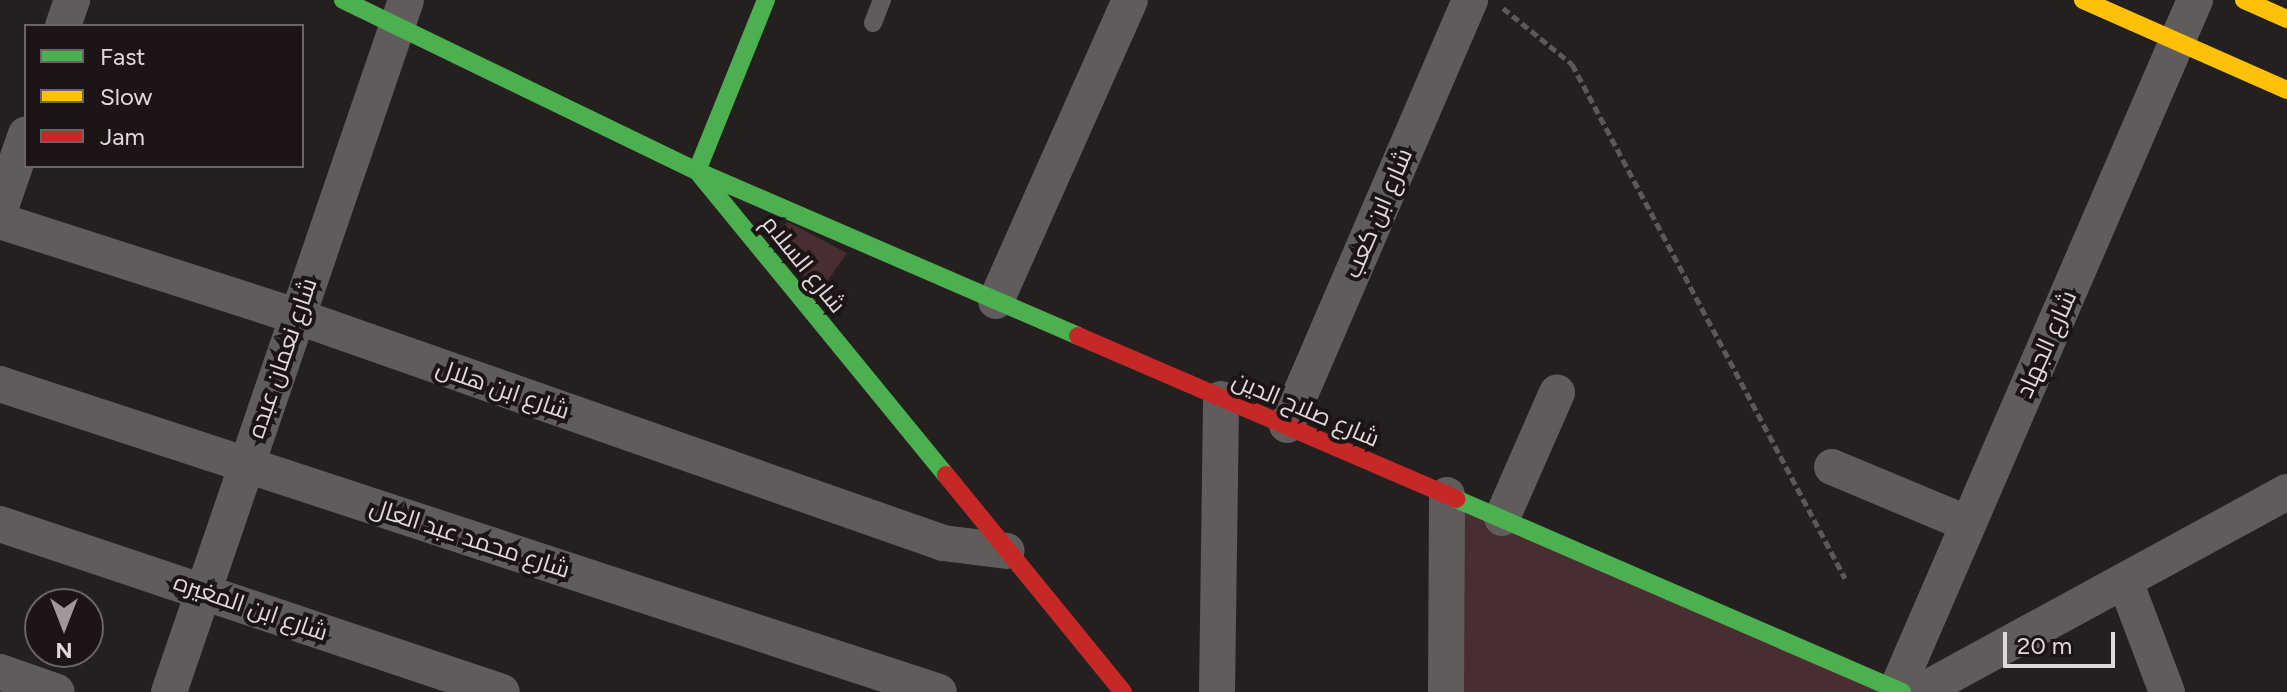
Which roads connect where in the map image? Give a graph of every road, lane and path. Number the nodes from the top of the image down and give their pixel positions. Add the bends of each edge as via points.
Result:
1 (72, 0) edge
2 (343, 0) edge
3 (766, 0) edge
4 (882, 0) edge
5 (1130, 0) edge
6 (1470, 0) edge
7 (1494, 0) edge
8 (2083, 0) edge
9 (2195, 0) edge
10 (2244, 0) edge
11 (401, 12) edge
12 (2287, 19) edge
13 (873, 23) dead end
14 (64, 24) edge
15 (2178, 41) junction
16 (2287, 90) edge
17 (24, 140) edge
18 (697, 171) junction
19 (1, 207) edge
20 (996, 301) junction
21 (296, 316) junction
22 (0, 384) edge
23 (1557, 393) dead end
24 (1221, 399) junction
25 (1287, 425) junction
26 (246, 465) junction
27 (1832, 467) dead end
28 (2287, 492) edge
29 (1447, 495) junction
30 (1502, 518) junction
31 (0, 524) edge
32 (1968, 524) junction
33 (1007, 551) junction
34 (1845, 578) dead end
35 (2125, 581) junction
36 (204, 591) junction
37 (0, 672) edge
38 (449, 683) edge
39 (1906, 691) edge
40 (57, 692) edge
41 (169, 692) edge
42 (502, 692) edge
43 (939, 692) edge
44 (1123, 692) edge
45 (1217, 692) edge
46 (1446, 692) edge
47 (2167, 692) edge

1 - 14 street
2 - 11 street, شارع السلام
3 - 18 street
4 - 13 lane
5 - 20 street
6 - 25 street, شارع ابن كعب
7 - 34 path via 1572,64
8 - 15 street
9 - 15 street, شارع الجهاد
10 - 12 street
11 - 18 street, شارع السلام
11 - 21 street, شارع نعمان عبده
15 - 16 street
15 - 32 street, شارع الجهاد
17 - 19 street
18 - 20 street, شارع صلاح الدين
18 - 33 street, شارع السلام
19 - 21 street, شارع ابن هلال
20 - 24 street, شارع صلاح الدين
21 - 26 street, شارع نعمان عبده
21 - 33 street, شارع ابن هلال via 943,543
22 - 26 street, شارع محمد عبد العال
23 - 30 street
24 - 25 street, شارع صلاح الدين
24 - 45 street
25 - 29 street, شارع صلاح الدين
26 - 36 street, شارع نعمان عبده
26 - 43 street, شارع محمد عبد العال
27 - 32 street
28 - 35 street
29 - 30 street, شارع صلاح الدين
29 - 46 street
30 - 39 street, شارع صلاح الدين
31 - 36 street, شارع ابن المغيره
32 - 39 street, شارع الجهاد
33 - 44 street, شارع السلام
35 - 39 street
35 - 47 street
36 - 38 street, شارع ابن المغيره
36 - 41 street, شارع نعمان عبده
37 - 40 street
38 - 42 street, شارع ابن المغيره

